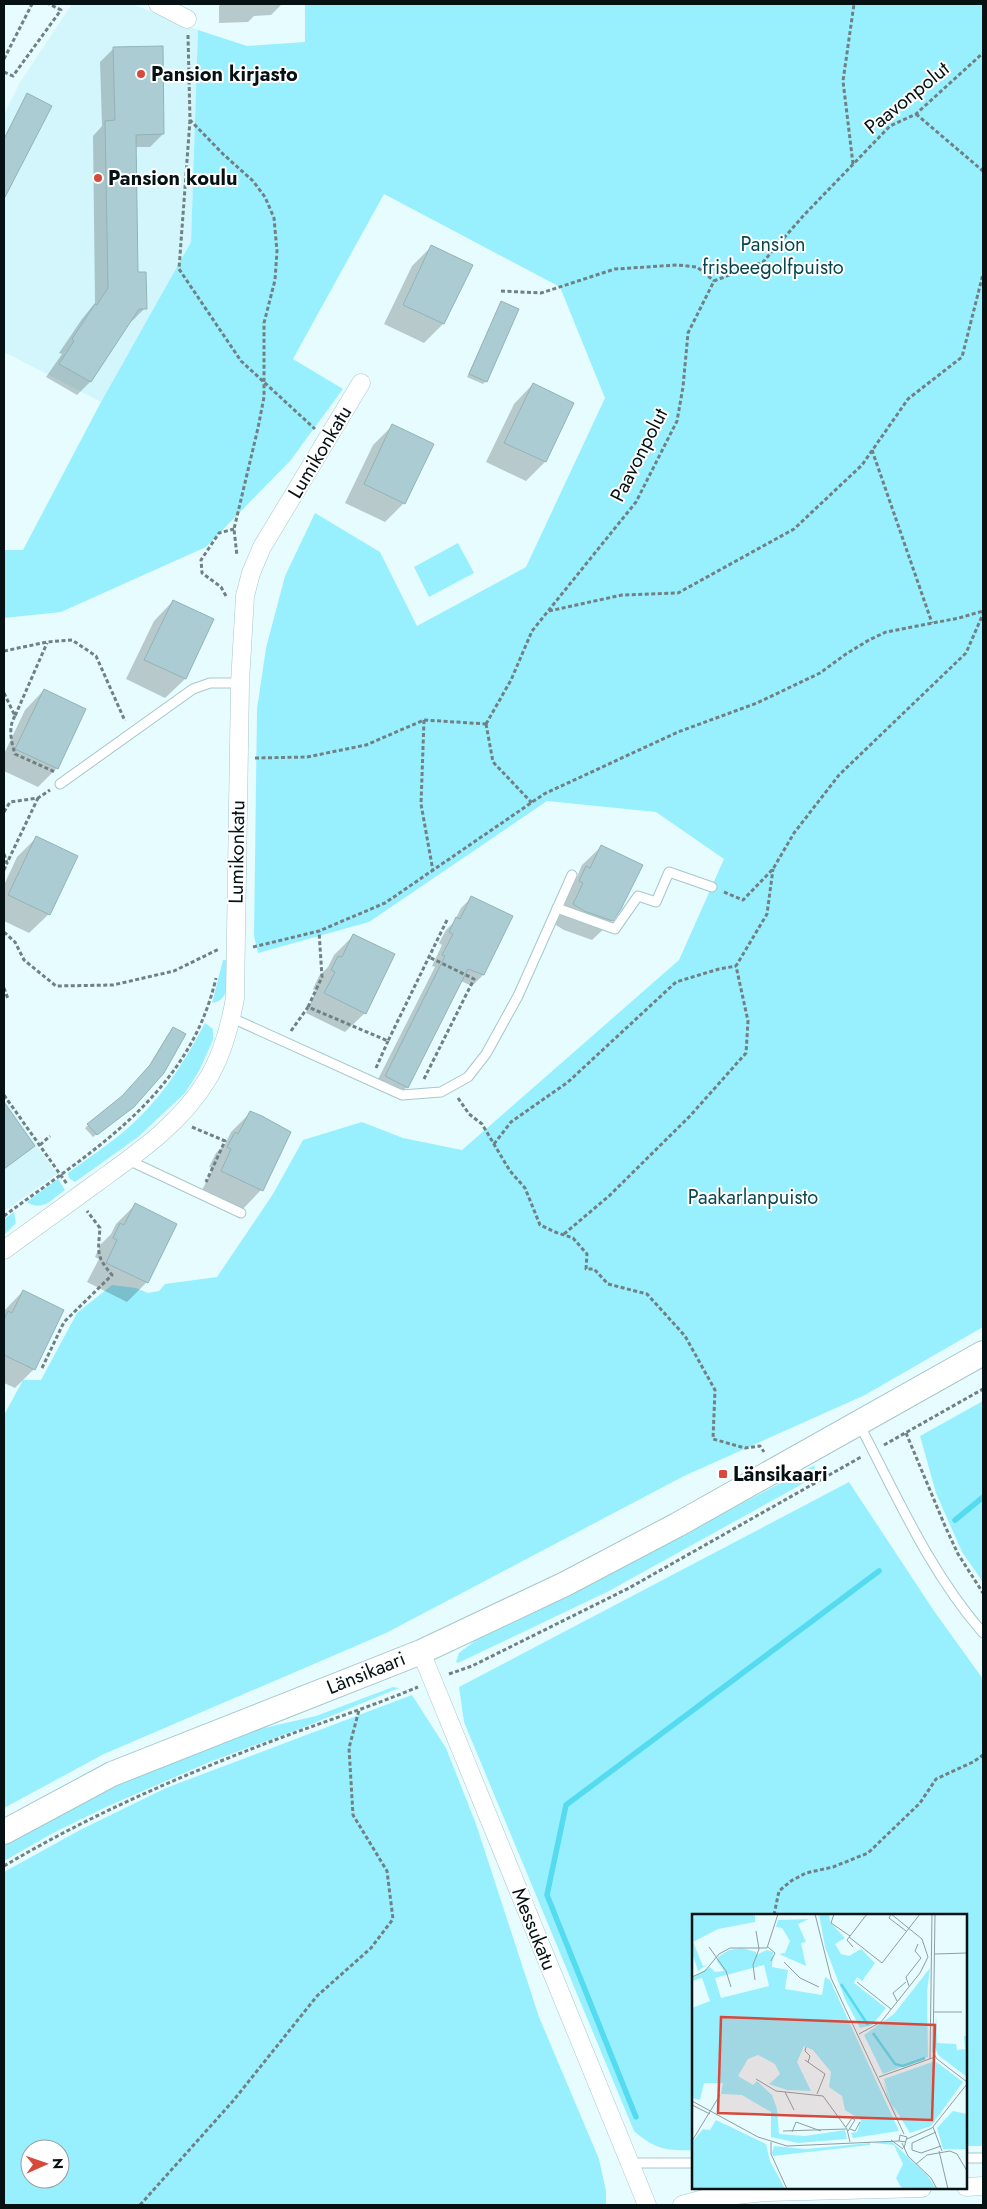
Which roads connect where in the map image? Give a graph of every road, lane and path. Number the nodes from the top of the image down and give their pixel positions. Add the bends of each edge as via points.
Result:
1 (32, 4) edge
2 (49, 4) edge
3 (65, 4) edge
4 (158, 4) edge
5 (854, 4) edge
6 (61, 10) junction
7 (188, 19) joint
8 (983, 53) edge
9 (4, 59) edge
10 (4, 72) edge
11 (916, 114) junction
12 (190, 120) junction
13 (853, 164) junction
14 (983, 171) edge
15 (983, 274) edge
16 (714, 281) junction
17 (501, 291) dead end
18 (264, 383) junction
19 (361, 383) dead end
20 (328, 441) junction
21 (872, 450) junction
22 (234, 529) junction
23 (238, 565) dead end
24 (228, 602) dead end
25 (548, 611) junction
26 (983, 613) edge
27 (932, 623) junction
28 (48, 642) junction
29 (4, 651) edge
30 (240, 682) junction
31 (4, 693) edge
32 (15, 716) junction
33 (424, 720) junction
34 (486, 724) junction
35 (131, 734) junction
36 (278, 757) dead end
37 (69, 777) junction
38 (60, 784) joint
39 (38, 798) junction
40 (532, 803) junction
41 (4, 812) edge
42 (4, 854) edge
43 (8, 863) junction
44 (773, 869) junction
45 (4, 870) edge
46 (433, 871) junction
47 (572, 875) dead end
48 (712, 887) joint
49 (557, 908) junction
50 (447, 920) dead end
51 (318, 931) junction
52 (4, 932) edge
53 (229, 950) junction
54 (429, 957) junction
55 (736, 966) junction
56 (218, 972) dead end
57 (4, 988) edge
58 (8, 999) dead end
59 (308, 1007) junction
60 (232, 1018) junction
61 (388, 1041) junction
62 (284, 1042) junction
63 (371, 1081) junction
64 (450, 1087) junction
65 (417, 1094) junction
66 (4, 1095) edge
67 (191, 1126) dead end
68 (50, 1136) dead end
69 (494, 1144) junction
70 (40, 1145) junction
71 (128, 1160) junction
72 (60, 1174) junction
73 (200, 1194) junction
74 (80, 1203) junction
75 (240, 1213) dead end
76 (4, 1216) edge
77 (563, 1235) junction
78 (4, 1250) edge
79 (983, 1353) edge
80 (42, 1368) dead end
81 (859, 1423) junction
82 (906, 1433) dead end
83 (764, 1452) dead end
84 (983, 1593) edge
85 (983, 1633) edge
86 (421, 1652) junction
87 (359, 1710) dead end
88 (983, 1755) edge
89 (4, 1832) edge
90 (774, 1914) edge
91 (967, 2158) edge
92 (983, 2158) edge
93 (629, 2163) junction
94 (692, 2163) edge
95 (983, 2186) edge
96 (967, 2187) edge
97 (883, 2189) edge
98 (140, 2205) edge
99 (647, 2205) edge
100 (682, 2205) edge

1 - 9 path
2 - 6 path
3 - 6 path
4 - 7 street
5 - 13 path via 843,81
6 - 10 path via 13,76
7 - 12 path
8 - 11 path, Paavonpolut
11 - 13 path, Paavonpolut via 890,126
11 - 14 path
12 - 18 path via 179,269 242,361
12 - 18 path via 252,181 265,197 274,218 277,251 275,280 264,323
13 - 16 path, Paavonpolut via 763,262
15 - 21 path via 962,357 908,398
16 - 17 path via 697,267 677,265 614,269 542,294
16 - 25 path, Paavonpolut via 688,333 684,387 677,421 665,445 636,502
18 - 20 path
18 - 22 path via 258,428
19 - 20 street, Lumikonkatu
20 - 30 street, Lumikonkatu via 262,547 251,573 245,596
21 - 25 path via 862,465 794,529 678,593 622,595
21 - 27 path
22 - 23 path
22 - 24 path via 219,533 200,566 202,574 221,587
25 - 34 path, Paavonpolut via 532,631 511,680
26 - 27 path
26 - 44 path via 966,653 839,775 794,833
27 - 40 path via 886,632 820,673 757,703 678,732 544,794
28 - 29 path
28 - 32 path
28 - 35 path via 72,640 96,656
30 - 35 lane via 210,683 193,689
30 - 53 street, Lumikonkatu
31 - 32 path
32 - 37 path via 11,722 15,754
33 - 34 path
33 - 36 path via 366,745 307,757
33 - 46 path via 421,804
34 - 40 path via 493,762
35 - 37 lane
37 - 38 lane
38 - 39 path
39 - 41 path via 10,802
39 - 43 path
40 - 46 path
42 - 43 path
43 - 45 path
44 - 48 path via 743,900
44 - 55 path via 767,914
46 - 51 path via 386,903
47 - 49 lane
48 - 49 lane via 669,872 656,902 638,896 614,929
49 - 64 lane via 518,996 486,1054 468,1077
50 - 54 path
51 - 53 path
51 - 59 path via 322,977
52 - 53 path via 15,942 24,960 56,986 113,985 174,971 222,948
53 - 60 street, Lumikonkatu via 235,998
54 - 61 path
54 - 65 path via 474,979
55 - 69 path via 676,982 568,1082 511,1122
55 - 77 path via 748,1021 746,1052 690,1116
56 - 72 path via 190,1045 168,1080 125,1125
57 - 58 path
59 - 61 path
59 - 62 path
60 - 62 lane
60 - 71 street, Lumikonkatu via 207,1080 189,1105 164,1131
61 - 63 path
62 - 63 lane
63 - 65 lane via 402,1095
64 - 65 lane via 441,1092
64 - 69 path via 469,1114 482,1124
66 - 70 path
67 - 73 path via 225,1141
68 - 70 path
69 - 77 path via 525,1188 540,1225
70 - 72 path
71 - 73 lane
71 - 74 street, Lumikonkatu
72 - 74 path
72 - 76 path
73 - 75 lane
74 - 78 street, Lumikonkatu
74 - 80 path via 100,1228 99,1260 112,1275 64,1322
77 - 83 path via 574,1238 587,1254 586,1270 594,1269 608,1284 647,1294 685,1336 715,1390 713,1439 745,1448 760,1446
79 - 81 street, Länsikaari
81 - 85 lane via 921,1544 962,1609
81 - 86 street, Länsikaari via 574,1580
82 - 84 path via 948,1534
86 - 89 street, Länsikaari via 112,1774
86 - 93 street, Messukatu
87 - 98 path via 349,1748 352,1815 387,1871 393,1919 371,1948 317,1996 233,2101
88 - 90 path via 936,1779 920,1803 868,1853 791,1881 779,1891
91 - 92 lane
93 - 94 lane
93 - 99 street, Messukatu
95 - 96 street
97 - 100 street via 767,2192 707,2198

